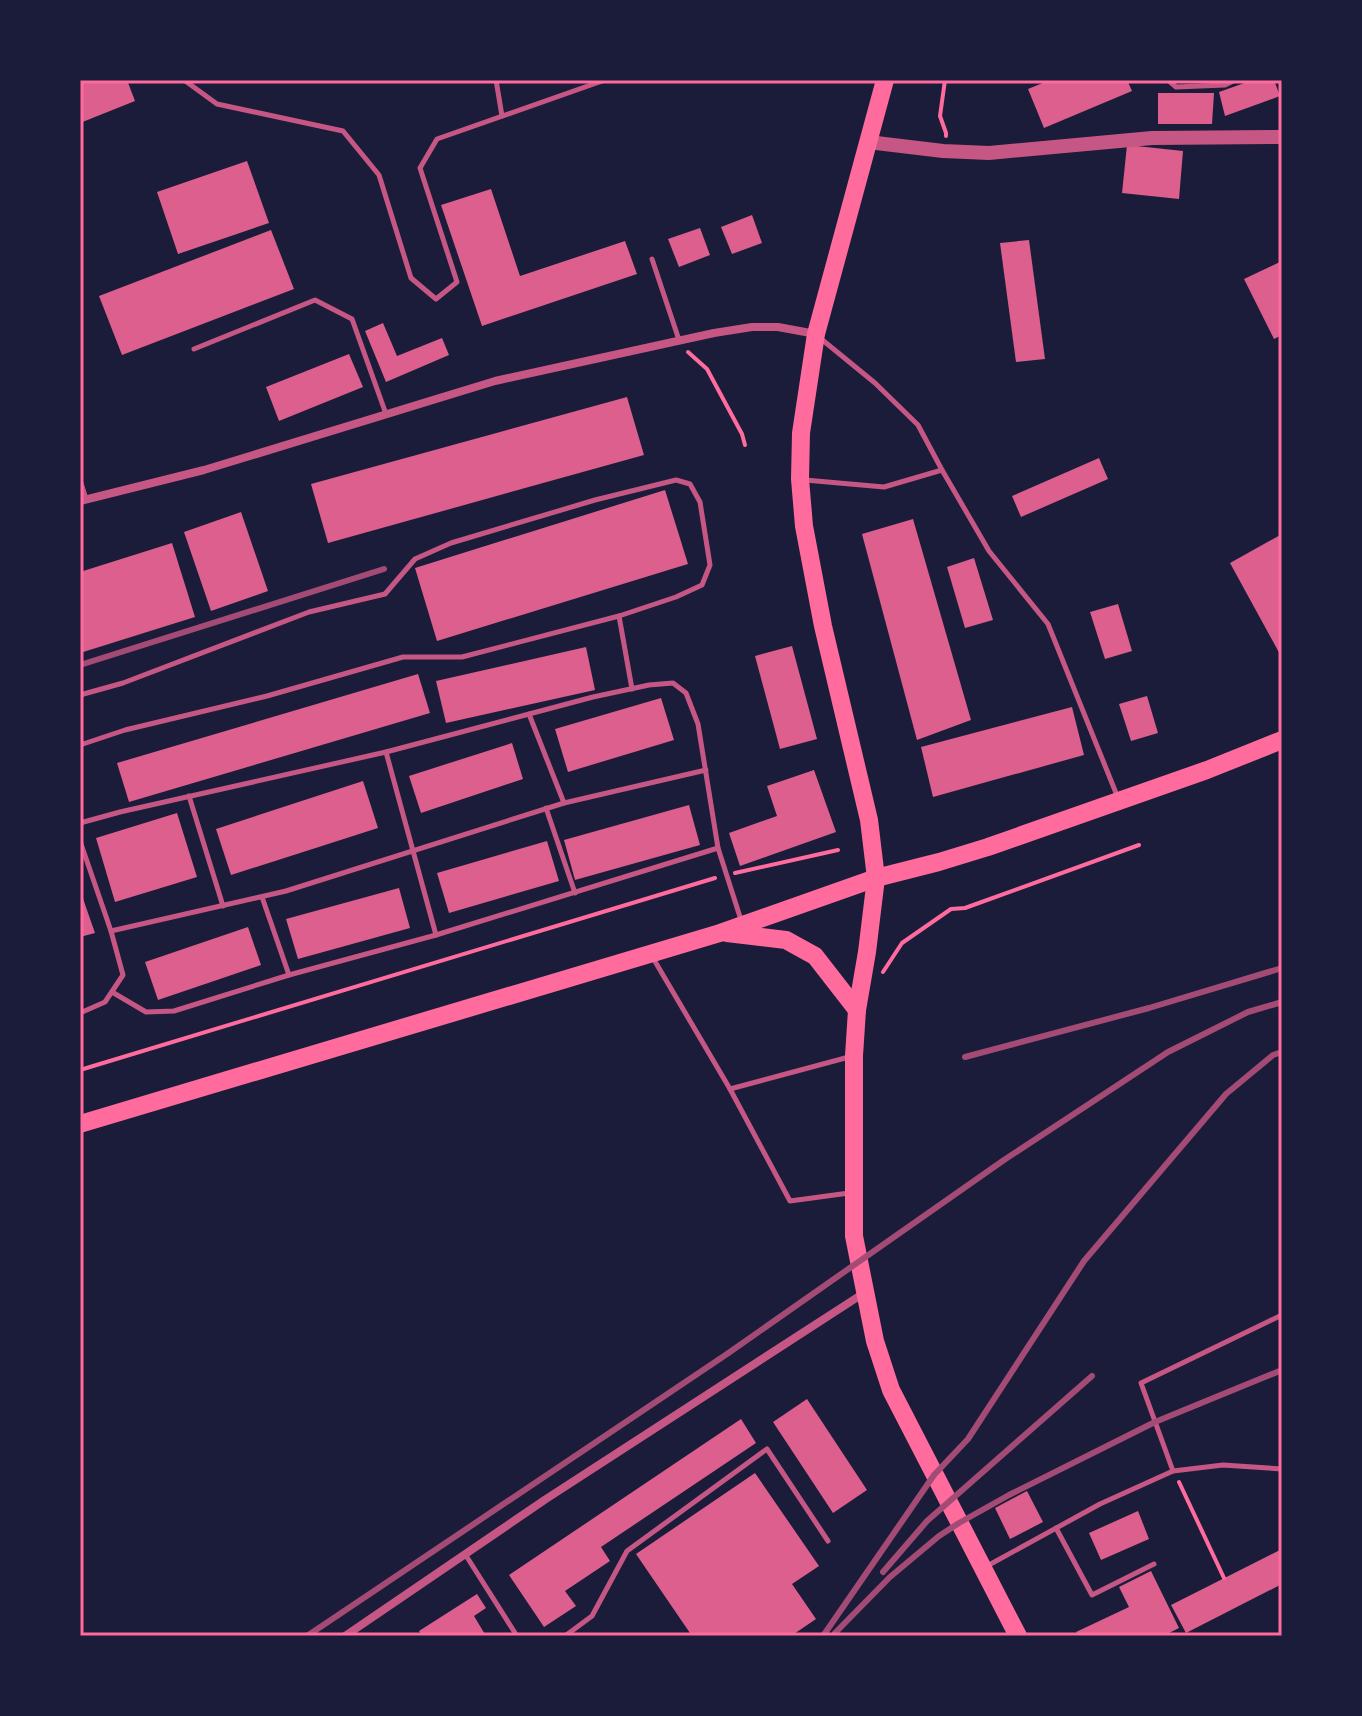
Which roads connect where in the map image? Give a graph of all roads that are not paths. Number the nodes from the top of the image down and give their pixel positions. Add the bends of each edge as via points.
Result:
1 (184, 80) edge
2 (496, 80) edge
3 (605, 80) edge
4 (885, 80) edge
5 (1168, 80) edge
6 (1235, 80) edge
7 (502, 116) junction
8 (1282, 137) edge
9 (868, 142) junction
10 (652, 259) dead end
11 (816, 334) junction
12 (679, 341) junction
13 (194, 349) dead end
14 (386, 414) junction
15 (942, 470) junction
16 (800, 479) junction
17 (80, 480) edge
18 (83, 500) edge
19 (619, 616) junction
20 (632, 689) junction
21 (80, 695) edge
22 (529, 714) junction
23 (1282, 740) edge
24 (80, 745) edge
25 (386, 752) junction
26 (706, 770) junction
27 (189, 796) junction
28 (1119, 801) junction
29 (564, 803) junction
30 (546, 808) junction
31 (80, 823) edge
32 (80, 841) edge
33 (718, 848) junction
34 (413, 851) junction
35 (876, 878) junction
36 (575, 893) junction
37 (262, 897) junction
38 (223, 906) junction
39 (742, 925) junction
40 (111, 931) junction
41 (720, 933) junction
42 (436, 935) junction
43 (650, 954) junction
44 (289, 975) junction
45 (112, 992) junction
46 (857, 1010) junction
47 (80, 1013) edge
48 (854, 1056) junction
49 (730, 1089) junction
50 (80, 1124) edge
51 (853, 1192) junction
52 (864, 1293) junction
53 (1282, 1315) edge
54 (1282, 1469) edge
55 (1173, 1471) junction
56 (1056, 1528) junction
57 (828, 1541) dead end
58 (465, 1554) junction
59 (1154, 1564) dead end
60 (982, 1568) junction
61 (345, 1636) edge
62 (517, 1636) edge
63 (565, 1636) edge
64 (1018, 1636) edge

1 - 7 lane via 217,104 343,131 379,175 411,278 436,299 457,282 420,168 437,139
2 - 7 lane
3 - 7 lane
4 - 9 main road
5 - 6 lane via 1176,87
8 - 9 street via 1152,138 989,153
9 - 11 main road
10 - 12 lane
11 - 12 street via 752,327
11 - 15 lane via 918,425
11 - 16 main road via 801,433
12 - 14 street via 495,381
13 - 14 lane via 315,300 352,319
14 - 18 street via 204,470
15 - 16 lane via 884,487
15 - 28 lane via 989,551 1048,624
16 - 35 main road via 823,626 869,820
17 - 18 lane
19 - 20 lane
19 - 21 lane via 702,585 710,565 700,502 690,484 676,480 451,543 415,559 385,594 309,612
19 - 24 lane via 462,657 403,657
20 - 22 lane
20 - 26 lane via 673,683 686,693
22 - 25 lane
22 - 29 lane
23 - 28 main road
25 - 27 lane
25 - 34 lane
26 - 29 lane
26 - 33 lane
27 - 31 lane
27 - 38 lane
28 - 35 main road via 988,847
29 - 30 lane
30 - 34 lane
30 - 36 lane
32 - 40 lane
33 - 36 lane
33 - 39 lane
34 - 37 lane
34 - 42 lane
35 - 39 main road
35 - 46 main road
36 - 42 lane
37 - 38 lane
37 - 44 lane
38 - 40 lane
39 - 41 main road
40 - 45 lane via 123,975
41 - 43 main road
41 - 46 main road via 786,940 815,956
42 - 44 lane
43 - 49 lane
43 - 50 main road
44 - 45 lane via 174,1011 146,1012
45 - 47 lane via 105,1002
46 - 48 main road
48 - 49 lane
48 - 51 main road
49 - 51 lane via 790,1201
51 - 52 main road
52 - 58 street
52 - 60 main road via 891,1390
53 - 55 lane via 1141,1383
54 - 55 lane via 1223,1465
55 - 56 lane
56 - 59 lane via 1092,1595
56 - 60 lane
57 - 63 lane via 767,1449 627,1551 592,1616
58 - 61 street
58 - 62 lane
60 - 64 main road

